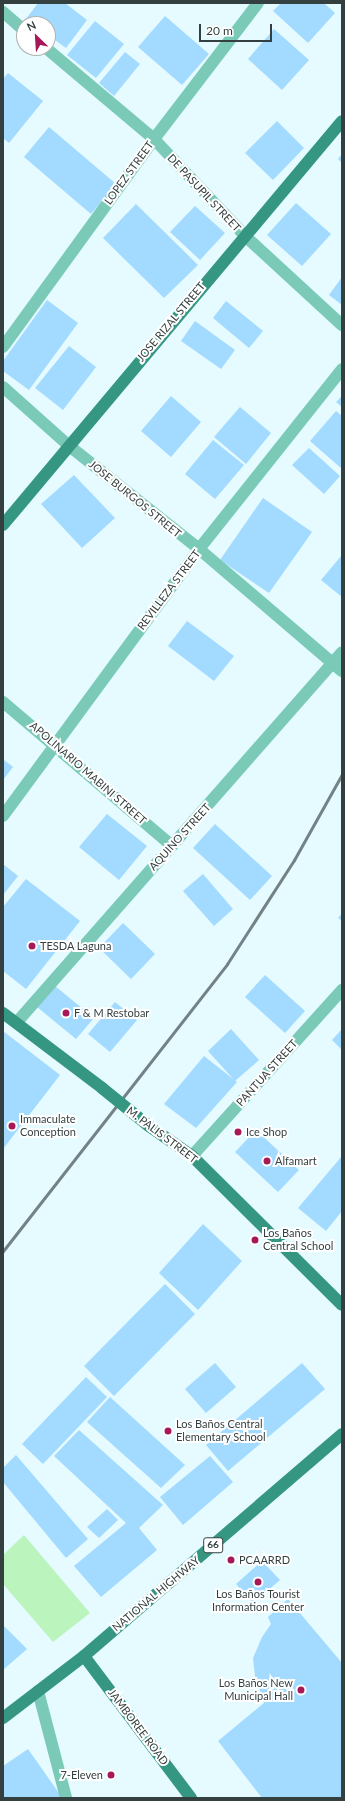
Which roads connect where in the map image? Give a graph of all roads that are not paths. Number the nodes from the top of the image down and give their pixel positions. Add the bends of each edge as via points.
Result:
1 (258, 3) edge
2 (3, 12) edge
3 (16, 23) edge
4 (55, 56) edge
5 (342, 121) edge
6 (154, 139) junction
7 (244, 235) junction
8 (342, 325) edge
9 (3, 347) edge
10 (342, 369) edge
11 (3, 387) edge
12 (68, 445) junction
13 (3, 525) edge
14 (199, 549) junction
15 (342, 652) edge
16 (337, 668) edge
17 (3, 702) edge
18 (55, 744) junction
19 (3, 816) edge
20 (172, 846) junction
21 (342, 990) edge
22 (3, 1013) edge
23 (17, 1022) junction
24 (192, 1156) junction
25 (342, 1305) edge
26 (342, 1434) edge
27 (84, 1656) junction
28 (38, 1691) junction
29 (3, 1718) edge
30 (66, 1798) edge
31 (191, 1798) edge

1 - 6 street, LOPEZ STREET
2 - 3 street
4 - 6 street, DE PASUPIL STREET
5 - 7 main road, JOSE RIZAL STREET
6 - 7 street, DE PASUPIL STREET
6 - 9 street, LOPEZ STREET
7 - 8 street, DE PASUPIL STREET
7 - 12 main road, JOSE RIZAL STREET
10 - 14 street, REVILLEZA STREET
11 - 12 street, JOSE BURGOS STREET
12 - 13 main road, JOSE RIZAL STREET
12 - 14 street, JOSE BURGOS STREET
14 - 16 street, JOSE BURGOS STREET
14 - 18 street, REVILLEZA STREET
15 - 16 street, AQUINO STREET
16 - 20 street, AQUINO STREET
17 - 18 street, APOLINARIO MABINI STREET
18 - 19 street, REVILLEZA STREET
18 - 20 street, APOLINARIO MABINI STREET
20 - 23 street, AQUINO STREET
21 - 24 street, PANTUA STREET
22 - 23 main road, M. PALIS STREET
23 - 24 main road, M. PALIS STREET, bridge via 149,1126
24 - 25 main road, M. PALIS STREET
26 - 27 main road, NATIONAL HIGHWAY / 66
27 - 28 main road, NATIONAL HIGHWAY / 66
27 - 31 main road, JAMBOREE ROAD
28 - 29 main road, NATIONAL HIGHWAY / 66
28 - 30 street

